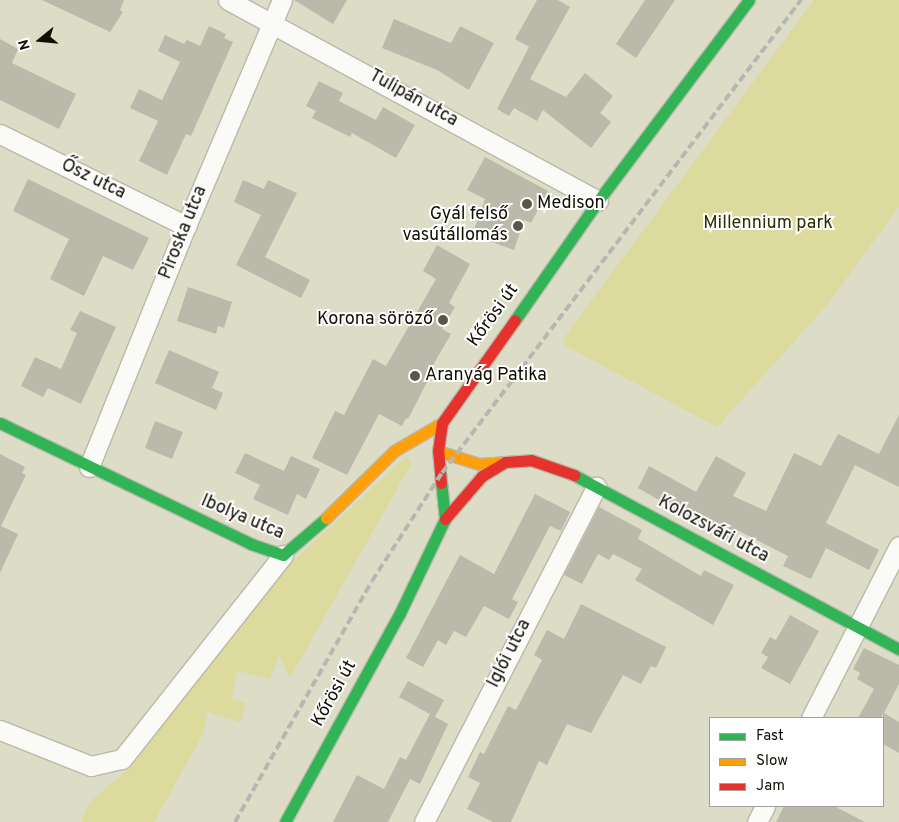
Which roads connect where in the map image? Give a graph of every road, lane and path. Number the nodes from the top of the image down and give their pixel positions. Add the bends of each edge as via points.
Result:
1 (228, 0) edge
2 (282, 0) edge
3 (749, 0) edge
4 (272, 22) junction
5 (0, 134) edge
6 (598, 201) junction
7 (186, 226) junction
8 (0, 422) edge
9 (442, 423) junction
10 (438, 451) junction
11 (505, 462) junction
12 (89, 467) junction
13 (596, 487) junction
14 (445, 519) junction
15 (899, 546) edge
16 (284, 555) junction
17 (858, 628) junction
18 (899, 649) edge
19 (812, 717) edge
20 (0, 730) edge
21 (765, 807) edge
22 (285, 822) edge
23 (424, 822) edge
24 (757, 822) edge

1 - 4 street, Tulipán utca
2 - 4 street, Piroska utca
3 - 6 street, Kőrösi út
4 - 6 street, Tulipán utca
4 - 7 street, Piroska utca
5 - 7 street, Ősz utca
6 - 9 street, Kőrösi út
7 - 12 street, Piroska utca
8 - 12 street, Ibolya utca
9 - 10 street, Kőrösi út
9 - 16 street, Ibolya utca via 394,451 304,540
10 - 11 street, Kolozsvári utca via 479,464
10 - 14 street, Kőrösi út
11 - 13 street, Kolozsvári utca via 531,460 560,468
11 - 14 street, Kolozsvári utca via 482,476
12 - 16 street, Ibolya utca via 251,544
13 - 17 street, Kolozsvári utca
13 - 23 street, Iglói utca
14 - 22 street, Kőrösi út via 399,615
15 - 17 street
16 - 20 street via 122,759 91,766
17 - 18 street, Kolozsvári utca
17 - 19 street
21 - 24 street

